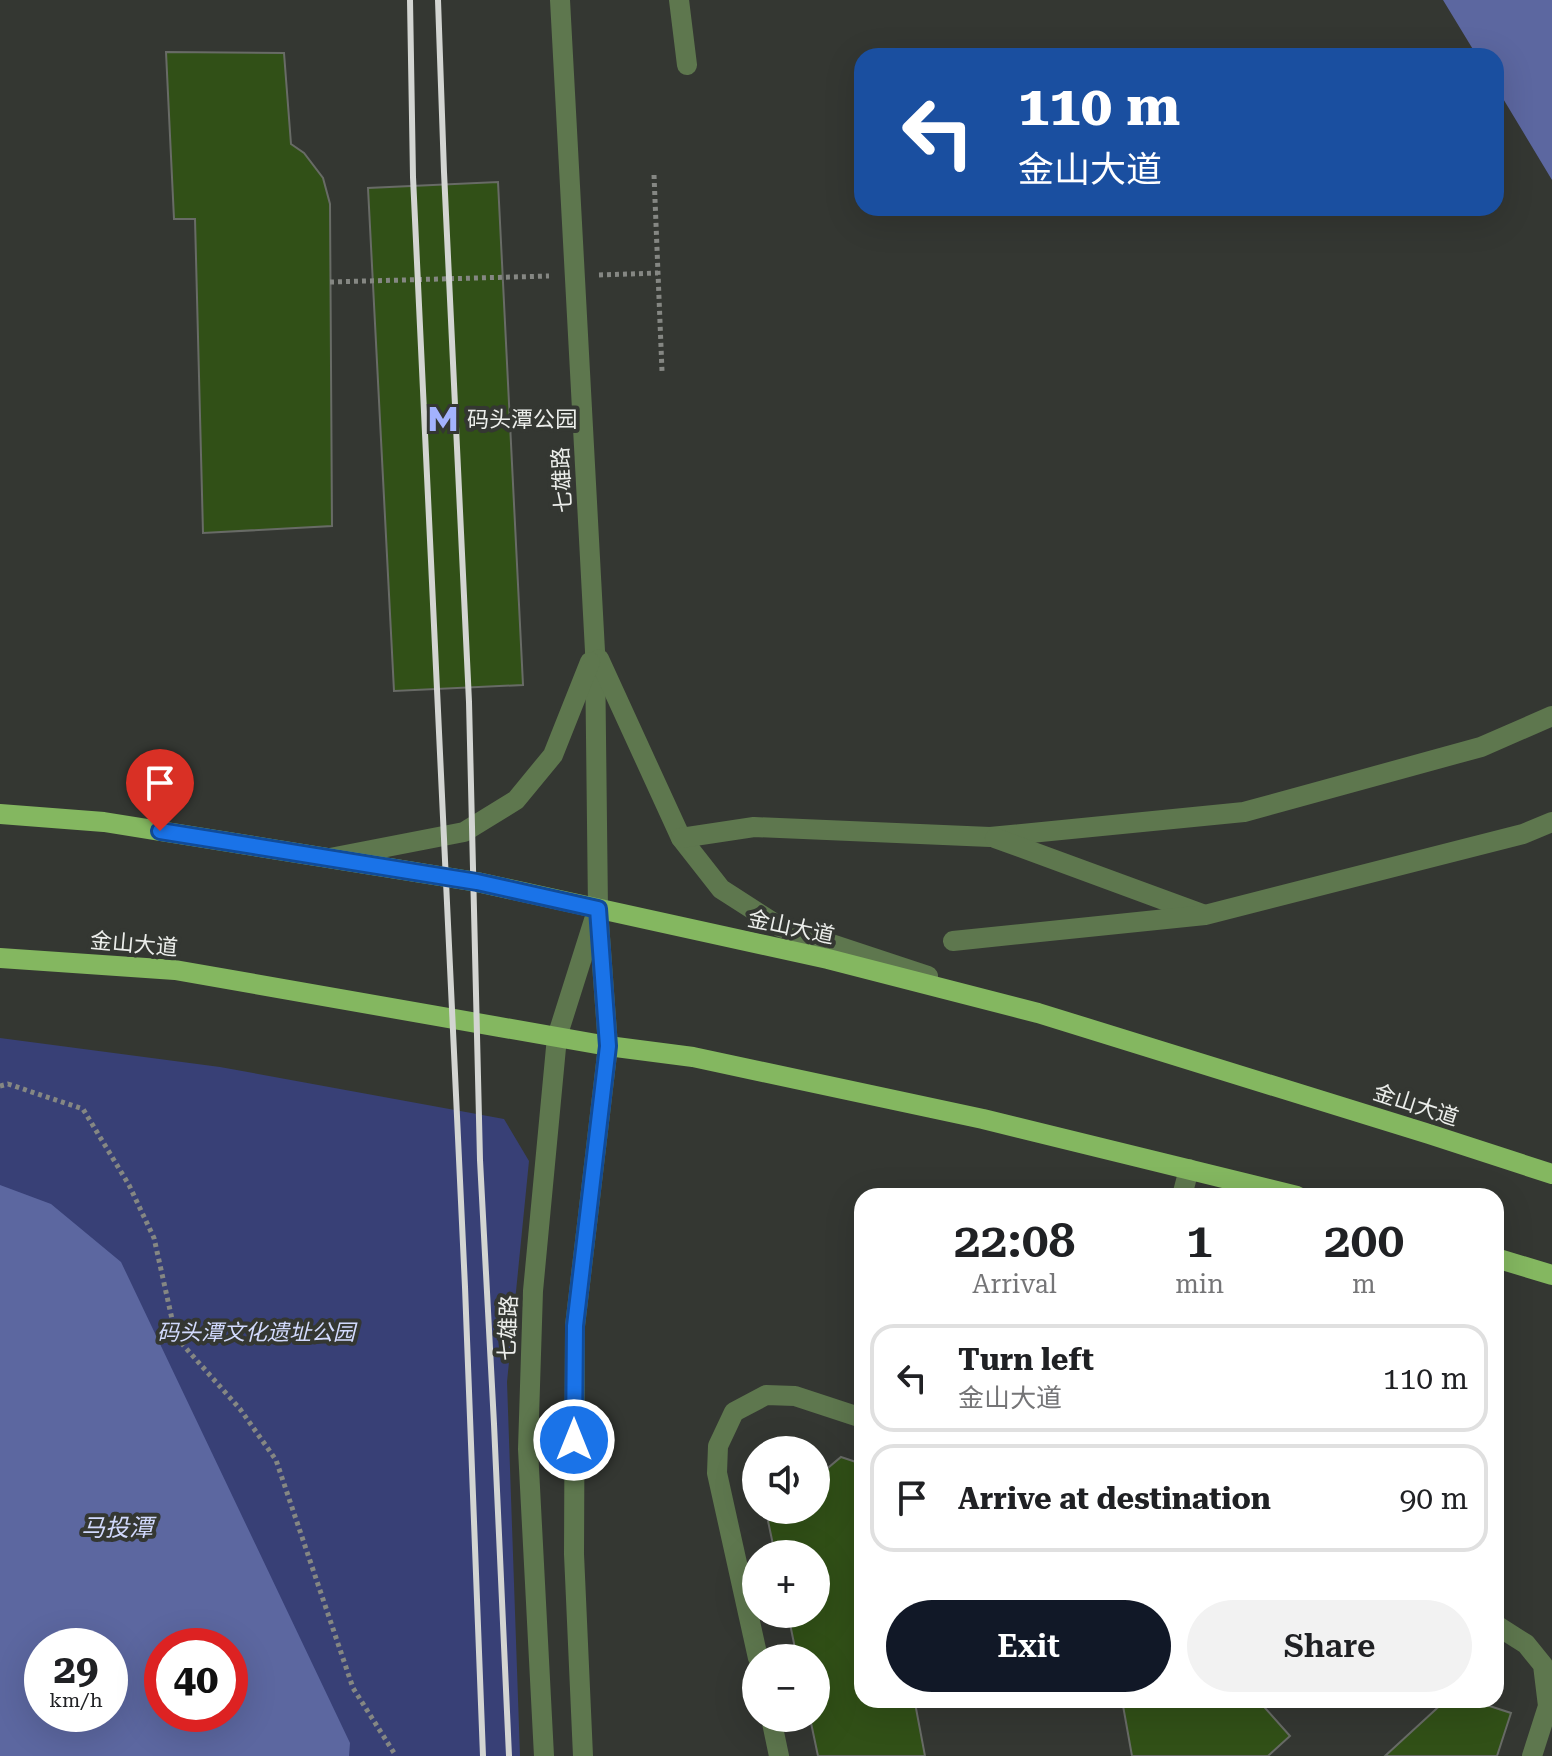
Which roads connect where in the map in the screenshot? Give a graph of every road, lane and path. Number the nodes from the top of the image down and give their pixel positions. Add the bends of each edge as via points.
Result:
1 (560, 0) edge
2 (679, 0) edge
3 (687, 65) dead end
4 (654, 175) dead end
5 (658, 273) junction
6 (596, 275) dead end
7 (549, 276) dead end
8 (330, 282) dead end
9 (662, 371) dead end
10 (595, 651) junction
11 (1552, 716) edge
12 (0, 814) edge
13 (1552, 822) edge
14 (990, 837) junction
15 (681, 838) junction
16 (329, 858) junction
17 (598, 909) junction
18 (1205, 915) junction
19 (953, 941) dead end
20 (0, 958) edge
21 (1038, 1013) junction
22 (557, 1037) junction
23 (608, 1046) junction
24 (0, 1086) edge
25 (1189, 1169) junction
26 (1552, 1174) edge
27 (1184, 1188) edge
28 (1265, 1188) edge
29 (1504, 1260) edge
30 (1552, 1275) edge
31 (854, 1415) edge
32 (1504, 1630) edge
33 (755, 1644) edge
34 (774, 1732) edge
35 (396, 1756) edge
36 (544, 1756) edge
37 (583, 1756) edge
38 (779, 1756) edge
39 (1532, 1756) edge

1 - 10 street, 七雄路
2 - 3 street
4 - 5 path
5 - 6 path
5 - 9 path
7 - 8 path
10 - 15 street
10 - 16 street via 553,755 516,800 464,832
10 - 17 street, 七雄路
11 - 14 street via 1481,747 1244,812
12 - 16 main road, 金山大道 via 104,822
13 - 18 street via 1523,834
14 - 15 street via 754,827
14 - 18 street
15 - 21 street via 721,889 780,927
16 - 17 main road, 金山大道
17 - 21 main road, 金山大道 via 828,959
17 - 22 street, 七雄路
17 - 23 street, 七雄路
18 - 19 street
20 - 22 main road, 金山大道 via 175,970
21 - 26 main road, 金山大道
22 - 23 main road, 金山大道
22 - 36 street, 七雄路 via 533,1291 528,1449
23 - 25 main road, 金山大道 via 693,1057
23 - 37 street, 七雄路 via 575,1326 574,1554
24 - 35 path via 8,1084 83,1109 129,1185 154,1238 176,1337 240,1409 276,1460 353,1688
25 - 27 street
25 - 28 main road, 金山大道
29 - 30 main road
31 - 33 street via 795,1396 766,1395 734,1412 718,1446 717,1473
32 - 39 street via 1526,1644 1543,1665 1548,1706
34 - 38 street

